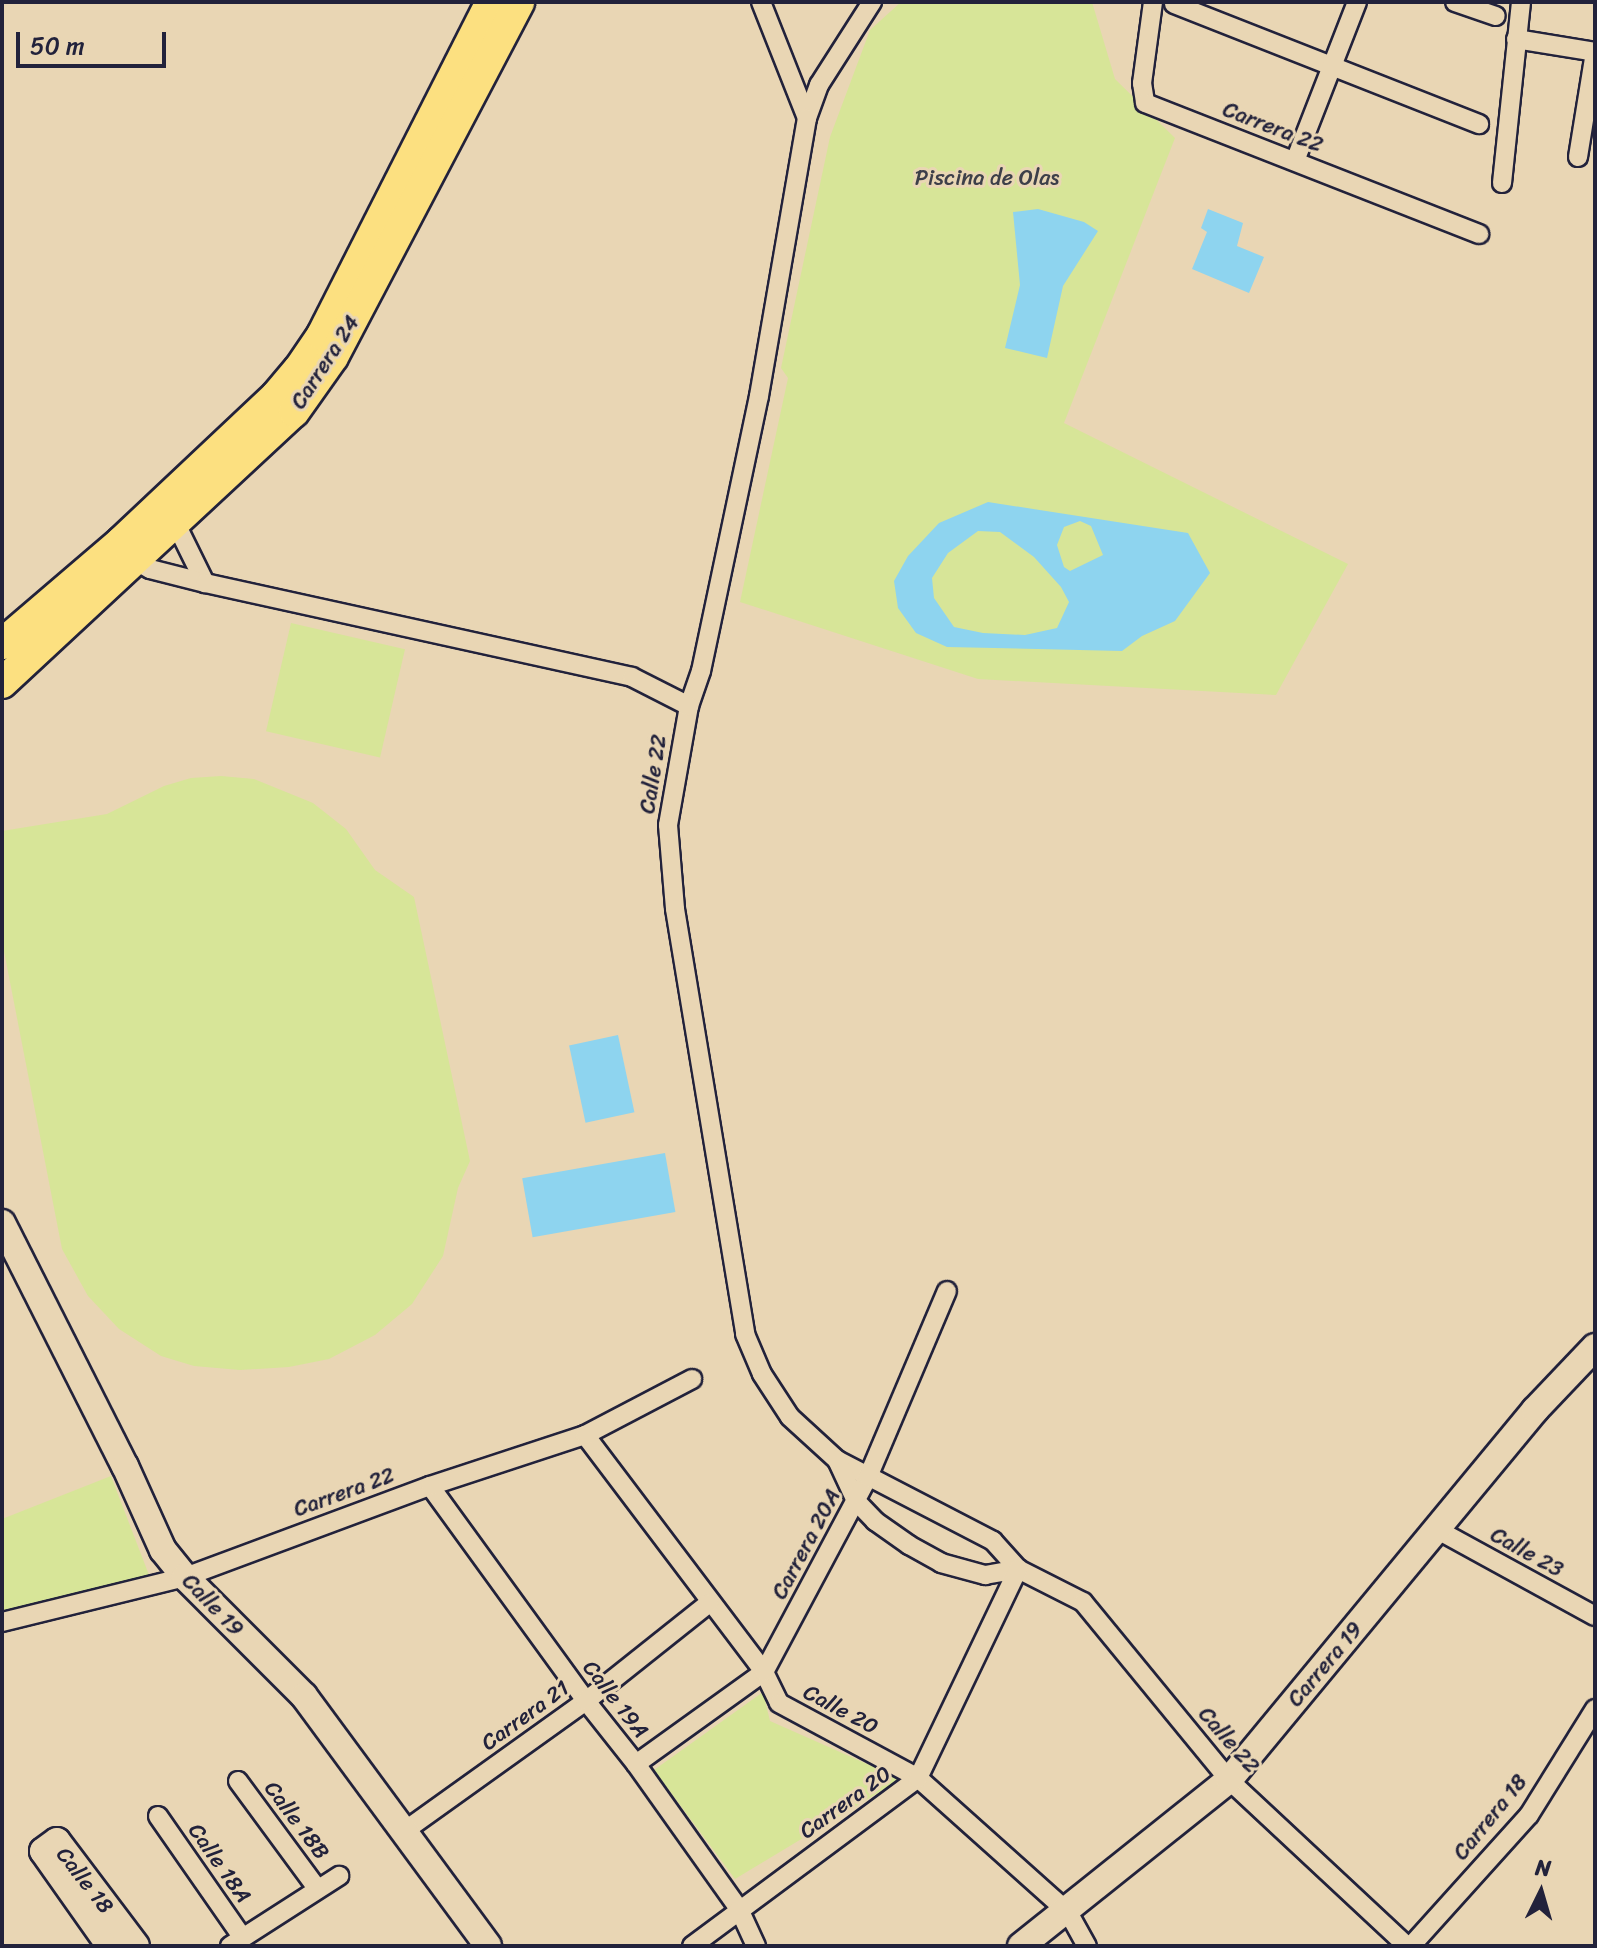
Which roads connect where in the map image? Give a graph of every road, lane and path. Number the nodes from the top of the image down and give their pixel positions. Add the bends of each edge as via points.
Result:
1 (491, 2) edge
2 (519, 2) edge
3 (761, 2) edge
4 (872, 2) edge
5 (1153, 2) edge
6 (1357, 2) edge
7 (1455, 2) edge
8 (1521, 2) edge
9 (1174, 4) dead end
10 (1496, 16) dead end
11 (1516, 39) junction
12 (1595, 52) edge
13 (1332, 67) junction
14 (807, 118) junction
15 (1479, 124) dead end
16 (1578, 157) dead end
17 (1295, 161) junction
18 (1502, 183) dead end
19 (1479, 234) dead end
20 (176, 524) junction
21 (136, 561) junction
22 (205, 583) junction
23 (2, 644) edge
24 (2, 683) edge
25 (689, 706) junction
26 (2, 1223) edge
27 (947, 1291) dead end
28 (1595, 1347) edge
29 (692, 1379) dead end
30 (585, 1435) junction
31 (837, 1460) junction
32 (868, 1477) junction
33 (430, 1486) junction
34 (856, 1501) junction
35 (1436, 1529) junction
36 (1018, 1569) junction
37 (185, 1577) junction
38 (709, 1603) junction
39 (1595, 1616) edge
40 (2, 1622) edge
41 (764, 1672) junction
42 (586, 1701) junction
43 (1595, 1709) edge
44 (636, 1764) junction
45 (918, 1778) junction
46 (1229, 1780) junction
47 (238, 1781) dead end
48 (158, 1816) dead end
49 (403, 1832) junction
50 (339, 1876) dead end
51 (317, 1888) junction
52 (739, 1909) junction
53 (1068, 1912) junction
54 (236, 1942) edge
55 (110, 1946) edge
56 (136, 1946) edge
57 (488, 1946) edge
58 (692, 1946) edge
59 (756, 1946) edge
60 (1021, 1946) edge
61 (1087, 1946) edge
62 (1409, 1946) edge

1 - 23 main road, Carrera 24 via 333,313 299,369 121,542
2 - 20 main road, Carrera 24 via 333,357 294,412
3 - 14 street
4 - 14 street, Calle 22 via 819,85
5 - 17 street, Carrera 22 via 1142,83 1145,103
6 - 13 street
7 - 10 street
8 - 11 street
9 - 13 street
11 - 12 street
11 - 18 street
12 - 16 street
13 - 15 street
13 - 17 street
14 - 25 street, Calle 22 via 759,396
17 - 19 street, Carrera 22
20 - 21 main road, Carrera 24
20 - 22 street
21 - 22 street
21 - 24 main road, Carrera 24
22 - 25 street via 632,677
25 - 31 street, Calle 22 via 668,825 675,909 745,1334 762,1374 790,1417
26 - 37 street, Calle 19 via 163,1550
27 - 32 street, Carrera 20A
28 - 35 street, Carrera 19
29 - 30 street, Carrera 22
30 - 33 street, Carrera 22
30 - 38 street, Calle 20
31 - 32 street, Calle 22
31 - 34 street, Calle 22
32 - 34 street, Carrera 20A
32 - 36 street, Calle 22 via 993,1541
33 - 37 street, Carrera 22
33 - 42 street, Calle 19A
34 - 36 street, Calle 22 via 875,1521 941,1563 985,1575
34 - 41 street, Carrera 20A
35 - 39 street, Calle 23
35 - 46 street, Carrera 19
36 - 45 street, Carrera 20
36 - 46 street, Calle 22 via 1083,1602
37 - 40 street, Carrera 22
37 - 49 street, Calle 19 via 304,1696
38 - 41 street, Calle 20
38 - 42 street, Carrera 21
41 - 44 street, Carrera 20A
41 - 45 street, Calle 20 via 779,1703
42 - 44 street, Calle 19A
42 - 49 street, Carrera 21
43 - 62 street, Carrera 18 via 1529,1815
44 - 52 street, Calle 19A
45 - 52 street, Carrera 20
45 - 53 street, Calle 20
46 - 53 street, Carrera 19
46 - 62 street, Calle 22
47 - 51 street, Calle 18B
48 - 54 street, Calle 18A
49 - 57 street, Calle 19
50 - 51 street
51 - 54 street
52 - 58 street, Carrera 20
52 - 59 street, Calle 19A
53 - 60 street, Carrera 19
53 - 61 street, Calle 20
55 - 56 street, Calle 18 via 43,1851 57,1841

